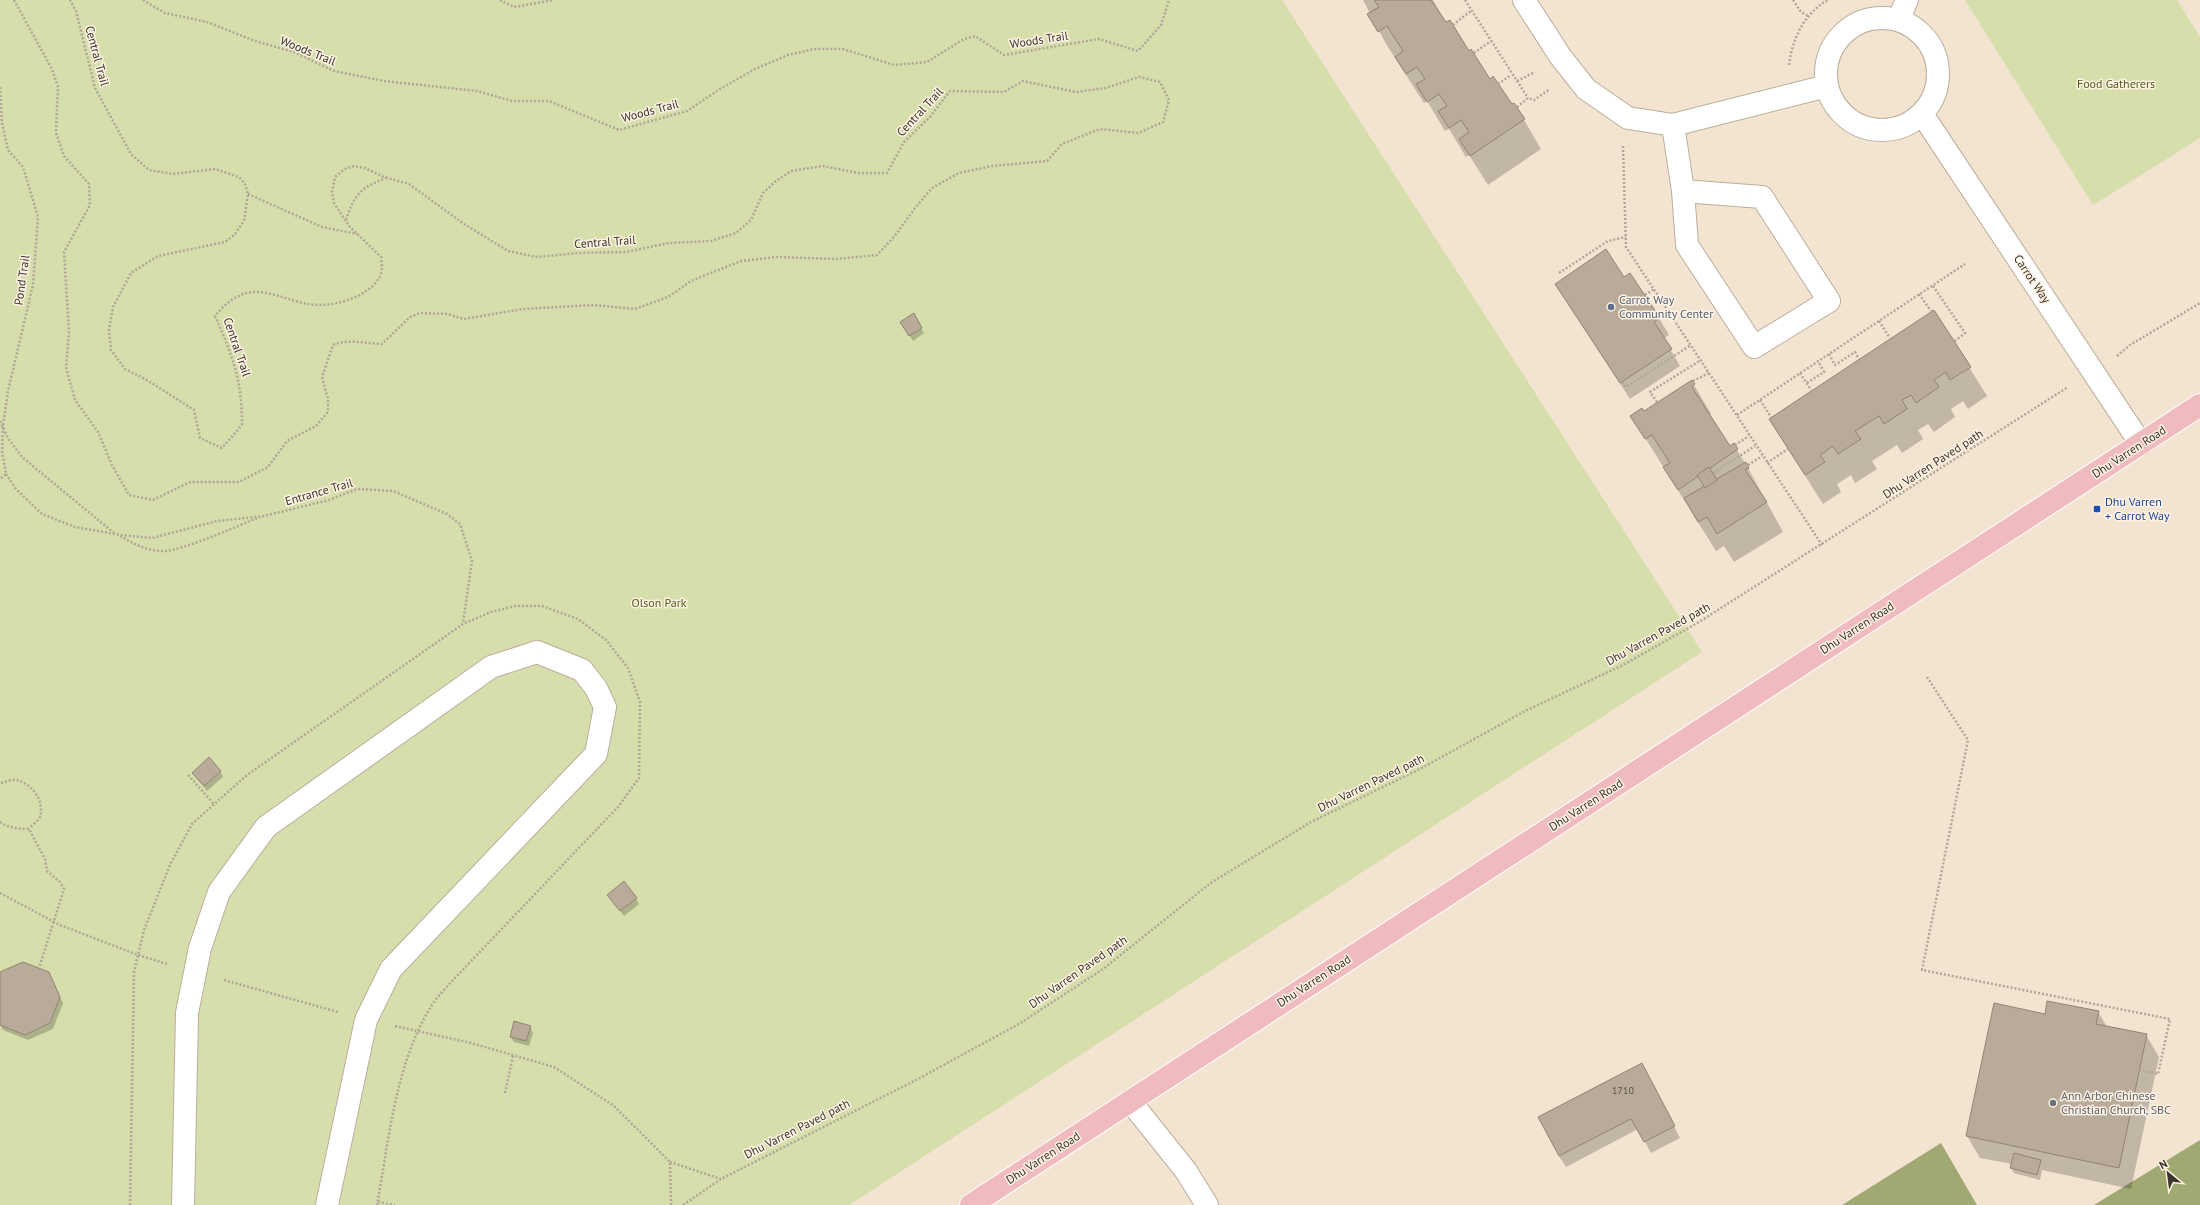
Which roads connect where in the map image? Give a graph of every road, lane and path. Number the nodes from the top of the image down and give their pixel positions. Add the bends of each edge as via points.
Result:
1 (14, 0) edge
2 (70, 0) edge
3 (144, 0) edge
4 (500, 0) edge
5 (554, 0) edge
6 (1169, 0) edge
7 (1465, 0) edge
8 (1524, 0) edge
9 (1793, 0) edge
10 (1828, 0) edge
11 (1907, 0) edge
12 (1472, 10) junction
13 (1808, 16) junction
14 (1898, 20) junction
15 (1453, 25) dead end
16 (1491, 41) junction
17 (1474, 52) dead end
18 (1789, 66) dead end
19 (1541, 70) dead end
20 (1511, 74) junction
21 (1517, 81) junction
22 (1498, 84) dead end
23 (1554, 86) dead end
24 (1827, 86) junction
25 (0, 87) edge
26 (1528, 98) junction
27 (1517, 107) dead end
28 (1922, 114) junction
29 (1673, 125) junction
30 (1623, 144) dead end
31 (387, 178) junction
32 (1683, 191) junction
33 (248, 194) junction
34 (346, 220) junction
35 (358, 234) junction
36 (1626, 237) junction
37 (1965, 264) dead end
38 (1560, 274) dead end
39 (1932, 286) junction
40 (1654, 290) junction
41 (1919, 294) junction
42 (1646, 295) dead end
43 (2200, 303) edge
44 (1931, 311) dead end
45 (1879, 321) junction
46 (1890, 338) dead end
47 (1955, 341) dead end
48 (1690, 344) junction
49 (1829, 354) junction
50 (1859, 359) dead end
51 (1701, 360) junction
52 (2112, 360) dead end
53 (1818, 361) junction
54 (1709, 373) junction
55 (1800, 373) junction
56 (1693, 381) dead end
57 (1622, 382) dead end
58 (1807, 383) junction
59 (2072, 385) dead end
60 (1811, 390) dead end
61 (1760, 400) junction
62 (1657, 402) dead end
63 (2200, 405) edge
64 (1736, 415) junction
65 (1771, 417) dead end
66 (0, 421) edge
67 (3, 426) junction
68 (1749, 436) junction
69 (2140, 444) junction
70 (1735, 445) dead end
71 (1755, 446) junction
72 (1788, 449) dead end
73 (1762, 456) junction
74 (1767, 463) junction
75 (1748, 466) dead end
76 (1703, 472) dead end
77 (6, 474) junction
78 (1707, 477) junction
79 (0, 479) edge
80 (1711, 484) dead end
81 (264, 516) junction
82 (115, 534) junction
83 (1822, 545) junction
84 (463, 624) junction
85 (1927, 677) dead end
86 (188, 775) dead end
87 (1, 784) dead end
88 (214, 804) junction
89 (0, 822) edge
90 (29, 829) junction
91 (39, 968) dead end
92 (513, 1056) dead end
93 (2139, 1070) dead end
94 (506, 1093) dead end
95 (1130, 1101) junction
96 (670, 1162) dead end
97 (721, 1178) junction
98 (377, 1203) edge
99 (130, 1205) edge
100 (183, 1205) edge
101 (327, 1205) edge
102 (395, 1205) edge
103 (683, 1205) edge
104 (971, 1205) edge
105 (1207, 1205) edge

1 - 31 path, Central Trail via 52,69 58,87 56,133 64,156 89,184 90,205 64,252 69,332 66,367 75,400 98,432 112,466 129,495 153,500 190,482 239,482 268,467 287,441 316,426 328,412 328,399 322,377 333,345 344,340 382,344 410,318 420,313 448,314 464,319 523,309 594,306 635,309 668,296 690,280 741,260 777,257 837,259 876,255 894,237 932,188 959,173 992,166 1047,161 1062,144 1100,129 1138,133 1163,122 1169,100 1160,82 1139,77 1106,88 1076,92 1023,82 1004,92 950,91 904,142 887,173 858,173 823,166 791,171 776,180 763,193 751,220 736,233 711,241 669,243 626,252 537,257 508,251 464,224 409,184
2 - 33 path, Central Trail via 76,11 95,88 131,154 149,170 173,174 215,169 239,177 245,184
3 - 6 path, Woods Trail via 165,13 207,22 255,41 294,52 334,71 384,81 478,91 512,101 549,101 619,130 687,111 755,69 788,55 814,49 843,49 894,65 927,62 964,39 975,36 1004,55 1099,39 1138,51 1161,25
4 - 5 path via 514,7
7 - 12 path
8 - 29 street via 1560,56 1586,89 1628,118
9 - 13 path via 1801,12
10 - 13 path
11 - 14 street
12 - 15 path
12 - 16 path
13 - 18 path via 1791,52
14 - 24 street via 1874,18 1856,24 1842,35 1831,50 1826,67
14 - 28 street via 1924,35 1933,49 1939,66 1933,100
16 - 17 path
16 - 20 path
19 - 21 path
20 - 21 path
20 - 22 path
21 - 26 path
23 - 26 path via 1534,100
24 - 28 street via 1833,102 1844,116 1858,126 1892,130 1908,124
24 - 29 street
25 - 67 path, Pond Trail via 2,123 8,150 23,167 38,217 33,285 8,391
26 - 27 path
28 - 69 street, Carrot Way
29 - 32 street
30 - 36 path
31 - 34 path via 368,185 354,198
31 - 34 path, Central Trail via 354,166 335,177 332,192 334,203
32 - 32 street via 1687,245 1754,347 1829,301 1762,197
33 - 35 path via 322,227
33 - 35 path, Central Trail via 244,221 235,234 225,242 158,256 131,273 113,308 109,330 111,350 125,369 194,410 200,438 222,448 242,425 242,396 237,371 215,316 223,306 247,292 272,294 308,304 328,305 369,290 380,277 381,257
34 - 35 path, Central Trail
36 - 38 path via 1608,241
36 - 40 path via 1626,247
37 - 39 path
39 - 41 path
39 - 47 path via 1965,333
40 - 42 path
40 - 48 path
41 - 44 path
41 - 45 path
43 - 52 path via 2130,345
45 - 46 path
45 - 49 path
48 - 51 path
48 - 57 path via 1626,387
49 - 50 path via 1835,365 1855,352
49 - 53 path
51 - 54 path
51 - 62 path via 1650,392
53 - 55 path
53 - 58 path via 1824,372
54 - 56 path
54 - 64 path
55 - 58 path
55 - 61 path
58 - 60 path
59 - 83 path, Dhu Varren Paved path
61 - 64 path
61 - 65 path
63 - 69 main road, Dhu Varren Road
64 - 68 path
66 - 67 path, Entrance Trail
67 - 77 path, Pond Trail via 2,452
67 - 82 path, Entrance Trail via 8,438 22,457
68 - 70 path
68 - 71 path
69 - 95 main road, Dhu Varren Road
71 - 73 path
71 - 78 path
72 - 74 path
73 - 74 path
73 - 75 path
74 - 83 path
76 - 78 path
77 - 79 path
77 - 82 path, Entrance Trail via 16,489 42,514 75,527
78 - 80 path
81 - 82 path, Entrance Trail via 218,521 152,538
81 - 82 path, Entrance Trail via 165,551 146,549
81 - 84 path, Entrance Trail via 329,500 357,489 392,491 447,514 460,524 472,561
83 - 97 path, Dhu Varren Paved path via 1699,622 1623,665 1525,711 1420,769 1304,826 1212,882 1103,969 1019,1024 916,1080
84 - 88 path via 247,775
84 - 98 path via 514,606 542,606 578,619 606,640 628,668 640,702 639,778 618,807 453,980 430,1008 411,1047 396,1102
85 - 93 path via 1968,740 1922,970 2170,1019 2158,1074
86 - 88 path
87 - 90 path via 15,780 27,784 37,795 41,808 40,818
88 - 99 path via 192,824 170,865 144,930 134,972
89 - 90 path via 18,829
90 - 91 path via 45,859 47,871 64,889
92 - 94 path
95 - 104 main road, Dhu Varren Road
95 - 105 street via 1186,1171
96 - 97 path
97 - 103 path, Dhu Varren Paved path
98 - 102 path
100 - 101 street via 187,1013 200,948 219,892 266,828 492,666 537,652 582,670 596,688 605,707 596,754 391,969 366,1020

